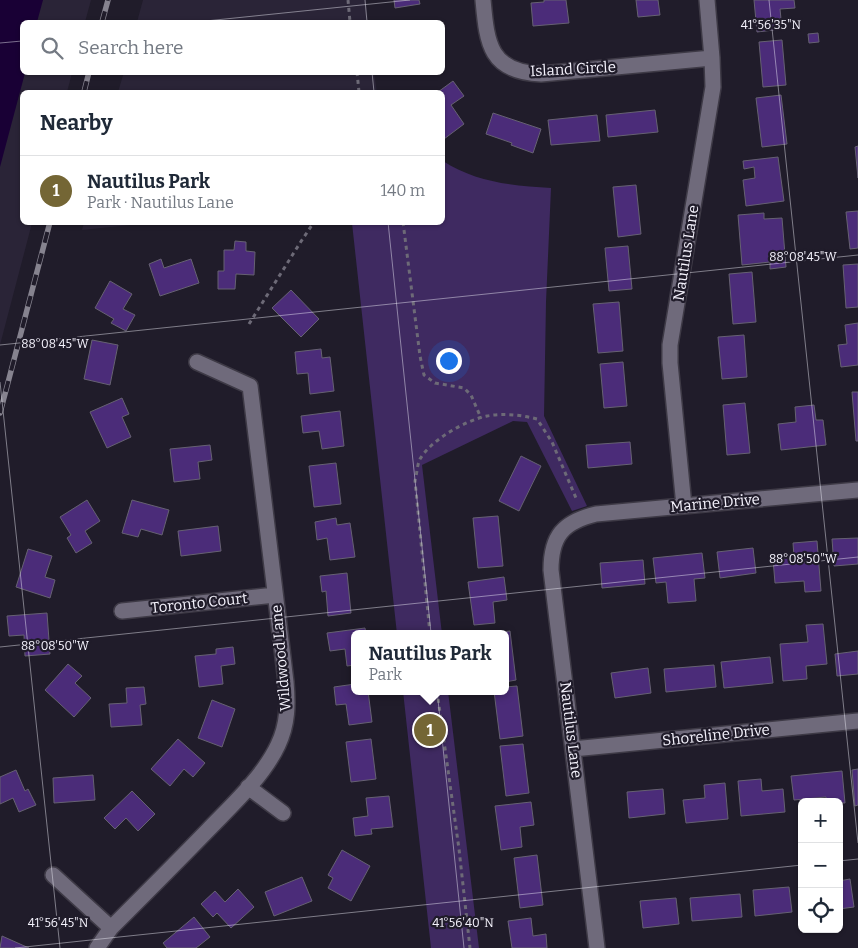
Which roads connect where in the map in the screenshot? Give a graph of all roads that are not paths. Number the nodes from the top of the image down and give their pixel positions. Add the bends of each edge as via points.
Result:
1 (483, 0) edge
2 (707, 0) edge
3 (712, 58) junction
4 (197, 362) dead end
5 (858, 490) edge
6 (684, 506) junction
7 (574, 521) joint
8 (275, 595) junction
9 (122, 611) dead end
10 (858, 721) edge
11 (573, 749) junction
12 (248, 787) junction
13 (283, 813) dead end
14 (53, 875) dead end
15 (111, 928) junction
16 (97, 948) edge
17 (597, 948) edge

1 - 3 street, Island Circle via 488,41 494,53 508,66 527,73
2 - 3 street, Nautilus Lane
3 - 6 street, Nautilus Lane via 712,95 670,345
4 - 8 street, Wildwood Lane via 250,386
5 - 6 street, Marine Drive
6 - 7 street, Marine Drive via 596,514
7 - 11 street, Nautilus Lane via 560,533 551,556
8 - 9 street, Toronto Court
8 - 12 street, Wildwood Lane via 287,718 272,756
10 - 11 street, Shoreline Drive
11 - 17 street, Nautilus Lane
12 - 13 street
12 - 15 street, Wildwood Lane
14 - 15 street
15 - 16 street, Wildwood Lane

